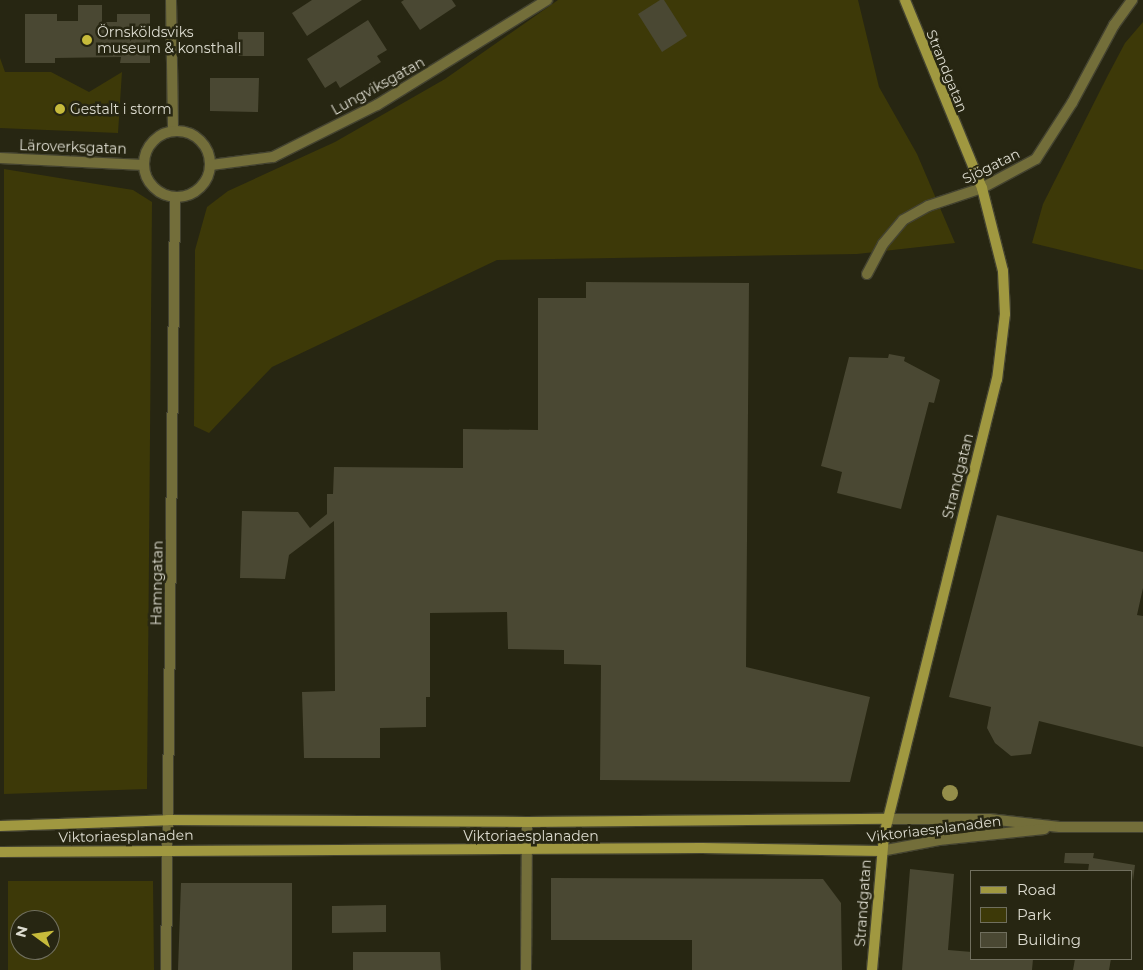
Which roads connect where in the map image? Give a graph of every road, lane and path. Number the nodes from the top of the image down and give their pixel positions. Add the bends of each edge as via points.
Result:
1 (171, 0) edge
2 (547, 0) edge
3 (905, 0) edge
4 (1132, 0) edge
5 (173, 130) junction
6 (0, 158) edge
7 (211, 165) junction
8 (144, 166) junction
9 (982, 188) junction
10 (175, 197) junction
11 (867, 274) dead end
12 (887, 818) junction
13 (168, 820) junction
14 (528, 822) junction
15 (0, 826) edge
16 (1060, 827) junction
17 (1143, 827) edge
18 (168, 849) junction
19 (528, 850) junction
20 (881, 851) junction
21 (0, 852) edge
22 (166, 970) edge
23 (526, 970) edge
24 (872, 970) edge

1 - 5 street
2 - 7 street, Lungviksgatan via 377,104 273,157
3 - 9 main road, Strandgatan
4 - 9 street, Sjögatan via 1114,25 1045,148 1036,159
5 - 7 street via 185,131 204,143
5 - 8 street via 155,138 149,146
6 - 8 street, Läroverksgatan
7 - 10 street via 209,175 195,192
8 - 10 street via 146,175 157,190
9 - 11 street, Sjögatan via 928,206 903,220 883,244
9 - 12 main road, Strandgatan via 1002,271 1005,314 997,380
10 - 13 street, Hamngatan
12 - 14 main road, Viktoriaesplanaden
12 - 16 street, Viktoriaesplanaden via 989,819
12 - 20 main road, Strandgatan
13 - 14 main road, Viktoriaesplanaden
13 - 15 main road, Viktoriaesplanaden
13 - 18 street, Hamngatan
14 - 19 street
16 - 17 street, Viktoriaesplanaden
16 - 20 street, Viktoriaesplanaden via 939,840
18 - 19 main road, Viktoriaesplanaden
18 - 21 main road, Viktoriaesplanaden
18 - 22 street, Hamngatan
19 - 20 main road, Viktoriaesplanaden
19 - 23 street
20 - 24 main road, Strandgatan

